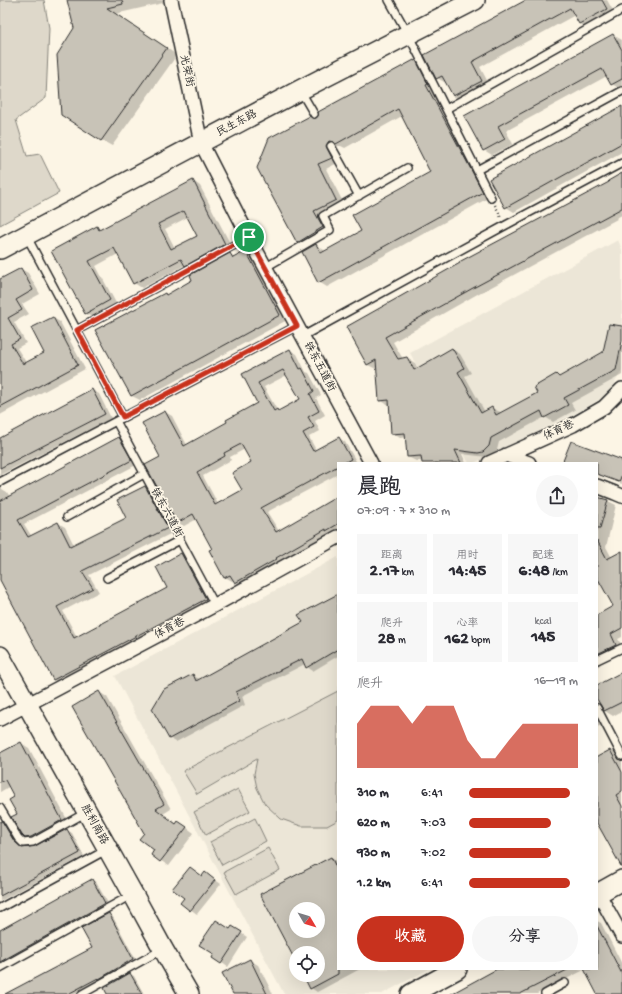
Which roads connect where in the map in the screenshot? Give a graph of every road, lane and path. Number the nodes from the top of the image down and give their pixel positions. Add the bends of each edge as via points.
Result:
1 (171, 0) edge
2 (389, 0) edge
3 (475, 0) edge
4 (622, 10) edge
5 (408, 34) junction
6 (300, 90) junction
7 (622, 91) edge
8 (446, 109) junction
9 (314, 114) dead end
10 (201, 143) junction
11 (331, 146) dead end
12 (622, 163) edge
13 (407, 168) dead end
14 (477, 170) junction
15 (359, 196) junction
16 (491, 198) joint
17 (506, 225) junction
18 (26, 235) junction
19 (249, 237) junction
20 (0, 249) edge
21 (266, 266) junction
22 (77, 330) junction
23 (300, 331) junction
24 (622, 389) edge
25 (123, 417) junction
26 (116, 421) junction
27 (506, 455) junction
28 (370, 462) edge
29 (491, 462) edge
30 (526, 462) edge
31 (144, 474) junction
32 (0, 482) edge
33 (598, 486) edge
34 (622, 496) edge
35 (67, 517) dead end
36 (337, 538) edge
37 (180, 540) junction
38 (107, 578) dead end
39 (215, 605) junction
40 (622, 648) edge
41 (0, 656) edge
42 (598, 660) edge
43 (28, 704) junction
44 (598, 710) edge
45 (0, 719) edge
46 (622, 756) edge
47 (0, 808) edge
48 (87, 812) junction
49 (108, 849) junction
50 (622, 880) edge
51 (598, 892) edge
52 (133, 894) junction
53 (598, 894) edge
54 (0, 908) edge
55 (622, 936) edge
56 (163, 949) junction
57 (0, 968) edge
58 (455, 970) edge
59 (566, 984) dead end
60 (421, 992) edge
61 (82, 994) edge
62 (189, 994) edge
63 (545, 994) edge

1 - 10 street, 光荣街
2 - 5 lane
3 - 5 main road, 民生东路
4 - 8 lane
5 - 6 main road, 民生东路
5 - 8 lane
6 - 9 lane
6 - 10 main road, 民生东路
7 - 14 lane
8 - 14 lane
10 - 18 main road, 民生东路
10 - 19 street, 铁东五道街
11 - 15 lane
12 - 17 lane
13 - 15 lane
14 - 16 lane
15 - 21 lane via 324,216 330,230
16 - 17 path
17 - 23 lane
18 - 20 main road, 民生东路
18 - 22 lane
19 - 21 street, 铁东五道街
19 - 22 lane
21 - 23 street, 铁东五道街
22 - 25 lane
23 - 25 lane
23 - 28 street, 铁东五道街
24 - 27 street, 体育巷 via 604,408
25 - 26 lane
26 - 31 lane, 铁东六道街
26 - 32 lane
27 - 29 street, 体育巷
27 - 30 street
31 - 35 lane
31 - 37 lane, 铁东六道街
33 - 34 street
36 - 39 street, 体育巷
37 - 38 lane
37 - 39 lane, 铁东六道街
39 - 43 street, 体育巷
40 - 42 lane
41 - 43 main road, 胜利南路
43 - 45 street, 体育巷
43 - 48 main road, 胜利南路
44 - 46 lane
47 - 48 lane via 23,843 33,842
48 - 49 main road, 胜利南路
49 - 52 main road, 胜利南路
49 - 54 lane
50 - 51 main road
52 - 56 main road, 胜利南路
52 - 57 lane
53 - 55 street
56 - 61 lane
56 - 62 main road, 胜利南路
58 - 60 main road
59 - 63 lane

